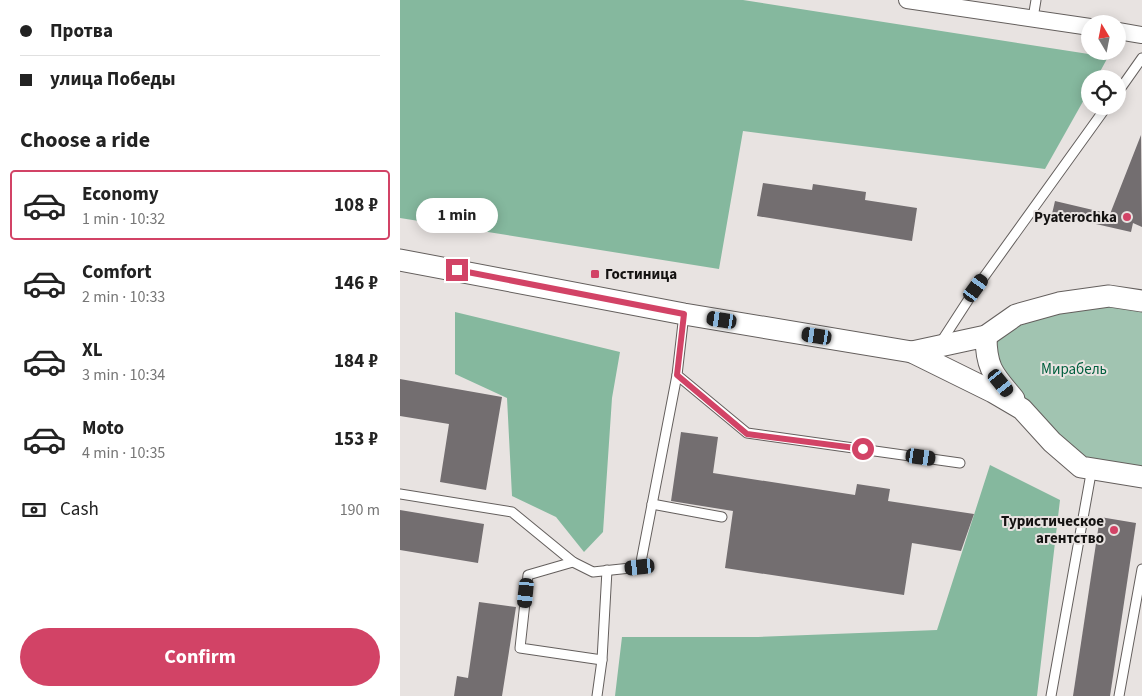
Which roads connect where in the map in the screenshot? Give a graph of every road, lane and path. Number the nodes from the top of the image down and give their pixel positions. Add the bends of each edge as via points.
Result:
1 (907, 0) edge
2 (1036, 0) edge
3 (1034, 18) junction
4 (1081, 26) edge
5 (1126, 32) edge
6 (1142, 35) edge
7 (1142, 58) edge
8 (1126, 81) edge
9 (1101, 115) edge
10 (400, 260) edge
11 (1142, 301) edge
12 (684, 314) junction
13 (986, 336) junction
14 (938, 346) junction
15 (912, 352) junction
16 (677, 375) junction
17 (1022, 409) junction
18 (960, 462) dead end
19 (1092, 468) junction
20 (1142, 477) edge
21 (400, 494) edge
22 (652, 504) junction
23 (722, 517) dead end
24 (573, 562) junction
25 (1142, 569) edge
26 (607, 570) junction
27 (602, 660) junction
28 (598, 696) edge
29 (1051, 696) edge
30 (1119, 696) edge

1 - 3 street
2 - 3 lane
3 - 4 street
5 - 6 street
7 - 8 lane
9 - 14 lane
10 - 12 street
11 - 13 street via 1109,296 1060,302 1016,316
12 - 15 street
12 - 16 lane
13 - 14 street
13 - 17 street via 990,370
14 - 15 street
15 - 17 street
16 - 18 lane via 747,434
16 - 22 lane
17 - 19 street via 1052,442 1081,466
19 - 20 street
19 - 29 lane
21 - 24 lane via 512,512
22 - 23 lane
22 - 26 lane via 640,567
24 - 26 lane via 593,572
24 - 27 lane via 528,575 520,648
25 - 30 lane
26 - 27 lane
27 - 28 lane

